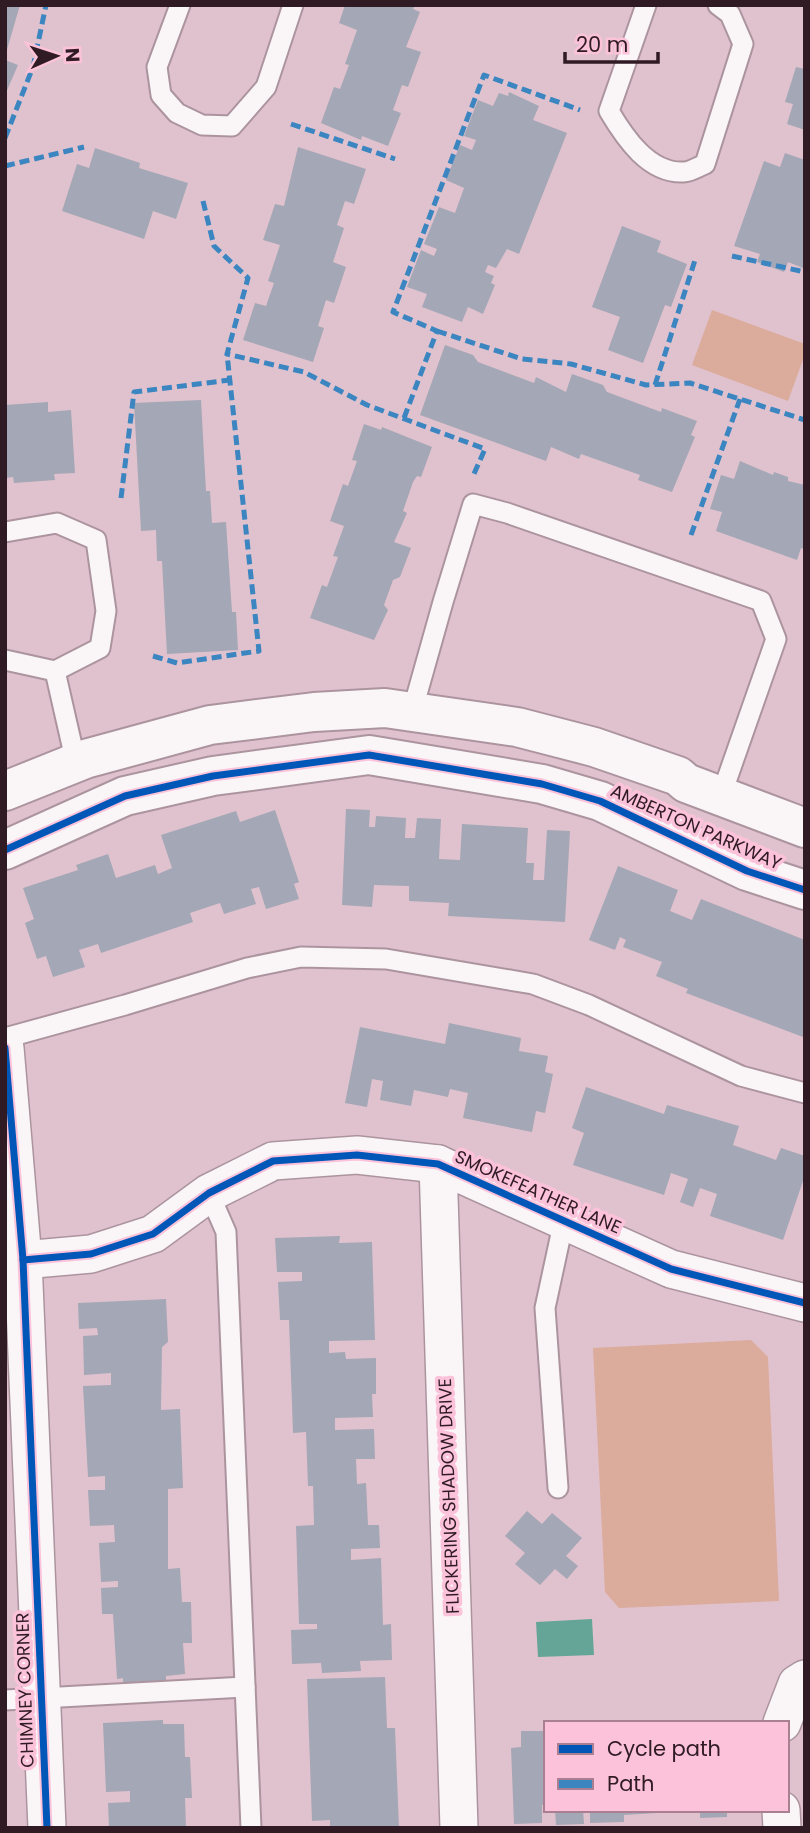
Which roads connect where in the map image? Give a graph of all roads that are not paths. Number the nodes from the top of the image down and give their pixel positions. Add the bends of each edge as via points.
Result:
1 (180, 5) edge
2 (293, 5) edge
3 (646, 5) edge
4 (718, 5) edge
5 (5, 532) edge
6 (5, 660) edge
7 (55, 671) junction
8 (412, 712) junction
9 (76, 763) junction
10 (5, 791) edge
11 (721, 796) junction
12 (805, 828) edge
13 (5, 850) edge
14 (805, 890) edge
15 (5, 1038) edge
16 (5, 1048) edge
17 (805, 1093) edge
18 (438, 1164) junction
19 (209, 1193) junction
20 (564, 1220) junction
21 (23, 1259) junction
22 (805, 1303) edge
23 (558, 1488) dead end
24 (805, 1679) edge
25 (245, 1687) junction
26 (42, 1697) junction
27 (5, 1700) edge
28 (783, 1721) edge
29 (47, 1828) edge
30 (251, 1828) edge
31 (459, 1828) edge

1 - 2 lane via 157,67 161,95 177,113 202,125 232,126 266,87
3 - 4 lane via 610,111 627,141 662,170 685,172 705,164 743,44 730,14
5 - 7 lane via 57,523 96,540 106,611 100,648
6 - 7 lane
7 - 9 lane
8 - 9 street, AMBERTON PARKWAY via 384,708 314,712 210,725
8 - 11 street, AMBERTON PARKWAY via 517,727 594,747
8 - 11 lane via 473,504 507,513 761,601 776,639
9 - 10 street, AMBERTON PARKWAY
11 - 12 street, AMBERTON PARKWAY
13 - 14 street, AMBERTON PARKWAY via 125,796 213,776 369,755 541,784 600,801 747,871
15 - 17 lane via 247,968 301,957 386,959 533,984 741,1076
16 - 21 street, CHIMNEY CORNER
18 - 19 street, SMOKEFEATHER LANE via 357,1155 273,1161
18 - 20 street, SMOKEFEATHER LANE
18 - 31 street, FLICKERING SHADOW DRIVE
19 - 21 street, SMOKEFEATHER LANE via 153,1234 91,1254
19 - 25 lane via 226,1232
20 - 22 street, SMOKEFEATHER LANE via 671,1269
20 - 23 lane via 545,1308
21 - 26 street, CHIMNEY CORNER
24 - 28 street via 797,1684
25 - 26 lane
25 - 30 lane
26 - 27 lane
26 - 29 street, CHIMNEY CORNER

